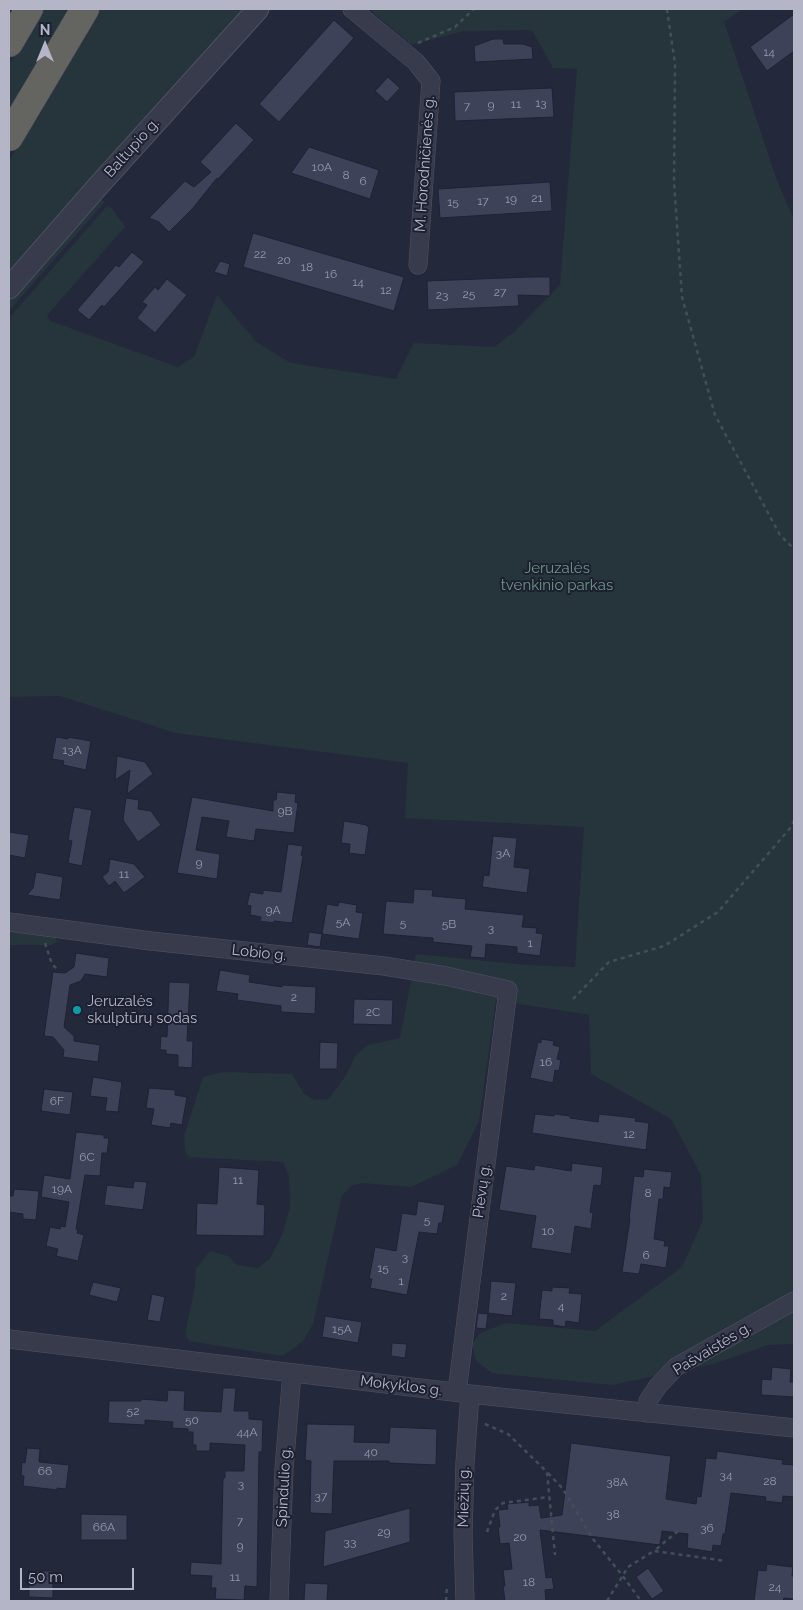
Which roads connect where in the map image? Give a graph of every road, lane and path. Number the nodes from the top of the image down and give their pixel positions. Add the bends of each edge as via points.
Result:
1 (29, 9) edge
2 (85, 9) edge
3 (258, 9) edge
4 (352, 9) edge
5 (474, 9) edge
6 (667, 9) edge
7 (9, 43) edge
8 (400, 49) junction
9 (9, 137) edge
10 (418, 265) dead end
11 (9, 288) edge
12 (794, 549) edge
13 (794, 820) edge
14 (9, 922) edge
15 (46, 927) junction
16 (58, 970) dead end
17 (508, 990) joint
18 (573, 999) dead end
19 (794, 1301) edge
20 (9, 1339) edge
21 (292, 1373) junction
22 (463, 1393) junction
23 (647, 1413) junction
24 (485, 1424) dead end
25 (794, 1428) edge
26 (547, 1472) junction
27 (549, 1497) junction
28 (678, 1531) dead end
29 (487, 1532) dead end
30 (654, 1551) junction
31 (555, 1555) dead end
32 (726, 1561) dead end
33 (622, 1575) junction
34 (279, 1601) edge
35 (465, 1601) edge
36 (607, 1601) edge
37 (641, 1601) edge

1 - 7 highway
2 - 9 highway
3 - 11 street, Baltupio g.
4 - 8 street, M. Horodničienės g.
5 - 8 path via 455,27
6 - 12 path via 675,64 674,182 682,297 715,415 780,535
8 - 10 street, M. Horodničienės g. via 431,81
13 - 18 path via 718,912 664,946 609,962
14 - 15 street, Lobio g.
15 - 16 path via 47,953
15 - 17 street, Lobio g. via 384,966
17 - 22 street, Pievų g.
19 - 23 street, Pašvaistės g. via 676,1367 648,1401
20 - 21 street, Mokyklos g.
21 - 22 street, Mokyklos g.
21 - 34 street, Spindulio g. via 284,1469
22 - 23 street, Mokyklos g.
22 - 35 street, Miežių g.
23 - 25 street, Mokyklos g.
24 - 26 path via 508,1434
26 - 27 path
26 - 33 path via 563,1489 593,1539
27 - 29 path via 503,1503 495,1510
27 - 31 path
28 - 30 path
30 - 32 path
30 - 33 path via 628,1567
33 - 36 path
33 - 37 path

